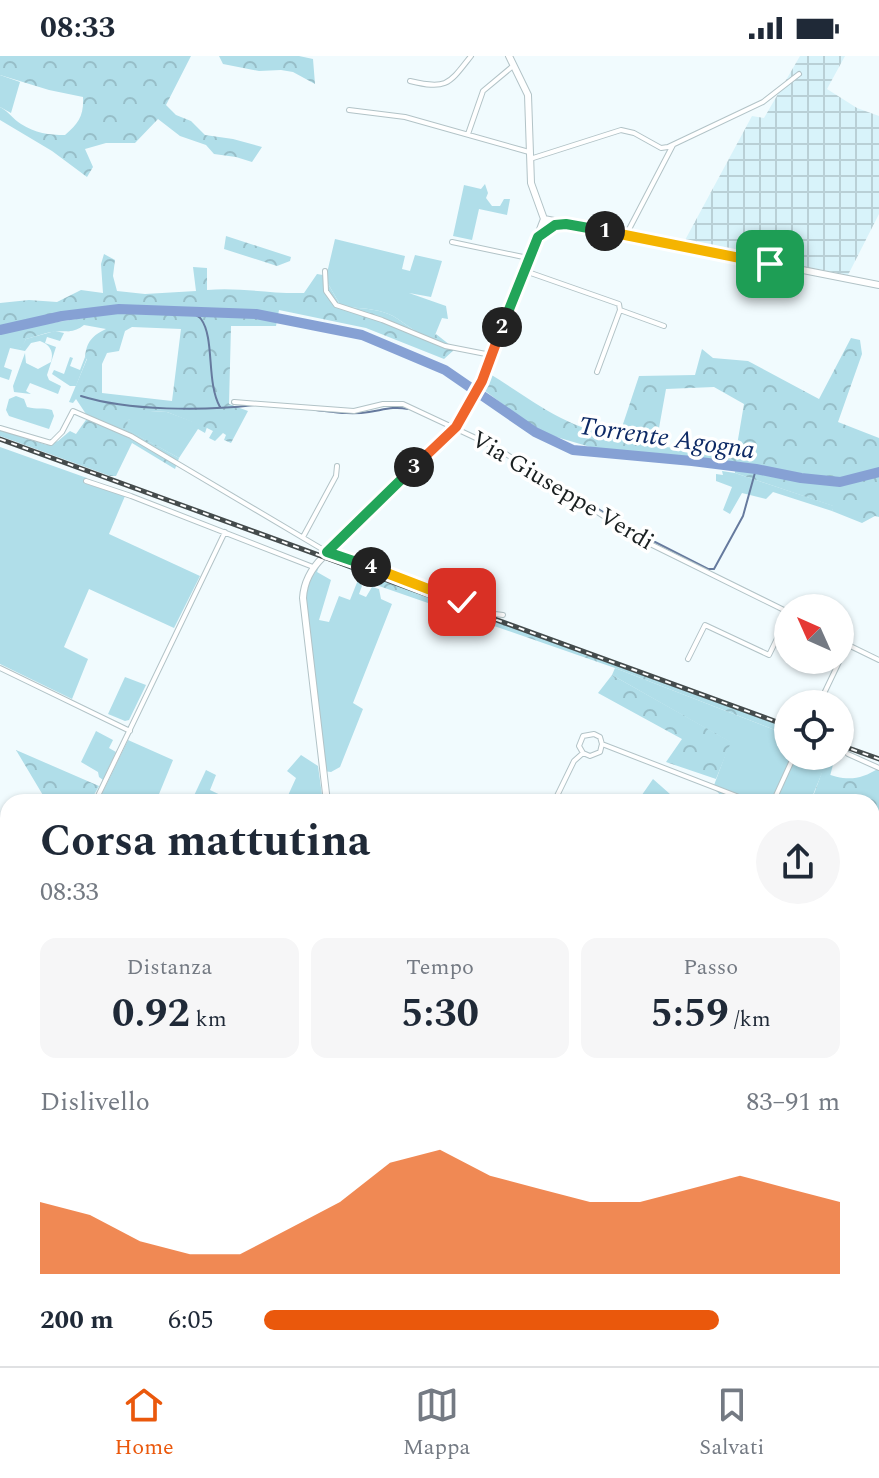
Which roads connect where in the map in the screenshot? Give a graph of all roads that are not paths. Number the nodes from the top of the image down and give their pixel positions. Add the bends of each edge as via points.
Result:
1 (471, 56) edge
2 (509, 56) edge
3 (514, 65) junction
4 (799, 74) dead end
5 (410, 81) dead end
6 (349, 110) dead end
7 (468, 134) junction
8 (673, 144) junction
9 (529, 155) junction
10 (544, 219) junction
11 (566, 224) junction
12 (626, 235) junction
13 (538, 237) junction
14 (452, 242) dead end
15 (530, 258) junction
16 (325, 271) dead end
17 (525, 271) junction
18 (879, 285) edge
19 (620, 310) junction
20 (664, 326) dead end
21 (491, 355) junction
22 (597, 372) dead end
23 (234, 402) dead end
24 (456, 427) junction
25 (0, 428) edge
26 (337, 466) dead end
27 (86, 481) dead end
28 (225, 532) junction
29 (303, 537) junction
30 (327, 552) junction
31 (313, 567) junction
32 (774, 607) edge
33 (503, 615) dead end
34 (774, 644) edge
35 (854, 648) edge
36 (688, 659) dead end
37 (879, 660) edge
38 (0, 668) edge
39 (130, 731) junction
40 (602, 744) junction
41 (583, 753) junction
42 (854, 757) edge
43 (879, 768) edge
44 (788, 770) edge
45 (99, 794) edge
46 (326, 794) edge
47 (558, 794) edge
48 (731, 794) edge
49 (777, 794) edge

1 - 5 street via 444,85
2 - 3 street
3 - 7 street via 483,91
3 - 9 street via 528,95
4 - 8 street via 763,102
6 - 7 street via 405,117
7 - 9 street
8 - 9 street via 661,148 621,130
8 - 12 street
9 - 10 street via 531,183
10 - 11 street
10 - 13 street
11 - 12 street
11 - 13 street
12 - 18 street
13 - 15 street
14 - 15 street
15 - 17 street
16 - 21 street via 326,291 336,305 445,346
17 - 19 street via 612,301
17 - 21 street
19 - 20 street
19 - 22 street
21 - 24 street
23 - 24 street, Via Giuseppe Verdi via 354,411 403,404
24 - 30 street
24 - 32 street, Via Giuseppe Verdi via 638,538
25 - 29 street via 51,443 73,411 131,436
26 - 29 street
27 - 28 street
28 - 31 street
28 - 39 street
29 - 30 street
30 - 31 street
30 - 33 street
31 - 46 street via 303,598
34 - 36 street via 769,655 705,625
35 - 37 street
38 - 39 street
39 - 45 street
40 - 41 street via 597,754
40 - 41 street via 597,735 586,734 580,742
40 - 48 street
41 - 47 street
42 - 43 street
44 - 49 street

